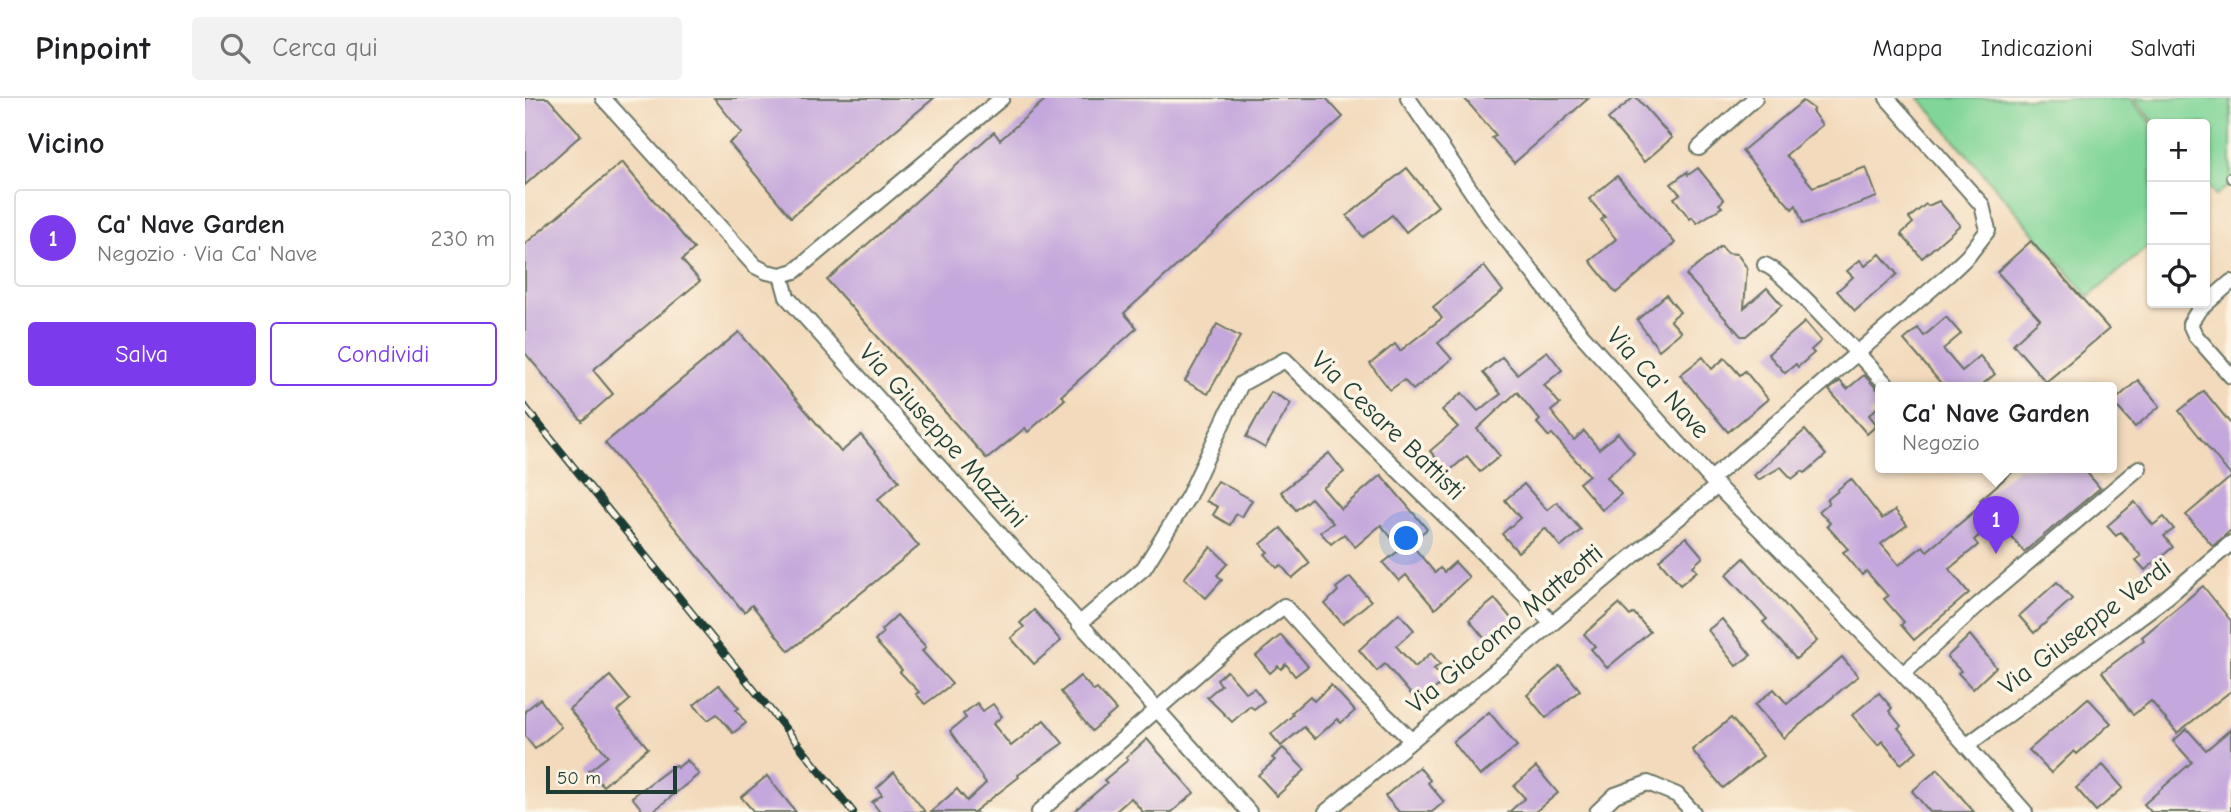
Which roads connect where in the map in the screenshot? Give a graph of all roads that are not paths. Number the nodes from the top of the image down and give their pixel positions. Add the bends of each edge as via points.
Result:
1 (603, 98) edge
2 (1002, 98) edge
3 (1408, 98) edge
4 (1755, 98) edge
5 (1887, 98) edge
6 (1699, 148) dead end
7 (1765, 265) dead end
8 (781, 275) junction
9 (2231, 282) edge
10 (1856, 354) junction
11 (2231, 376) edge
12 (1884, 382) edge
13 (2139, 468) dead end
14 (1714, 482) junction
15 (2231, 543) edge
16 (1551, 622) junction
17 (1079, 624) junction
18 (1903, 674) junction
19 (1158, 710) junction
20 (1411, 740) junction
21 (1966, 746) junction
22 (1039, 812) edge
23 (1249, 812) edge
24 (1326, 812) edge
25 (1597, 812) edge
26 (1693, 812) edge
27 (2025, 812) edge

1 - 8 street via 755,266
2 - 8 street via 796,271
3 - 14 street, Via Ca' Nave via 1531,273
4 - 6 street
5 - 10 street, Via Giacomo Matteotti via 1982,205 1987,230 1968,256
7 - 10 street via 1789,283
8 - 17 street, Via Giuseppe Mazzini via 787,297
9 - 11 street via 2190,324
10 - 12 street
10 - 14 street, Via Giacomo Matteotti
13 - 18 street
14 - 16 street, Via Giacomo Matteotti
14 - 18 street, Via Ca' Nave
15 - 21 street, Via Giuseppe Verdi via 2168,597
16 - 17 street, Via Cesare Battisti via 1286,360 1241,384 1188,497 1144,568
16 - 20 street, Via Giacomo Matteotti
17 - 19 street, Via Giuseppe Mazzini
18 - 21 street, Via Ca' Nave
19 - 20 street via 1284,606
19 - 22 street
19 - 23 street, Via Giuseppe Mazzini
20 - 24 street, Via Giacomo Matteotti
21 - 27 street, Via Ca' Nave
25 - 26 street via 1615,795 1648,783 1678,795

